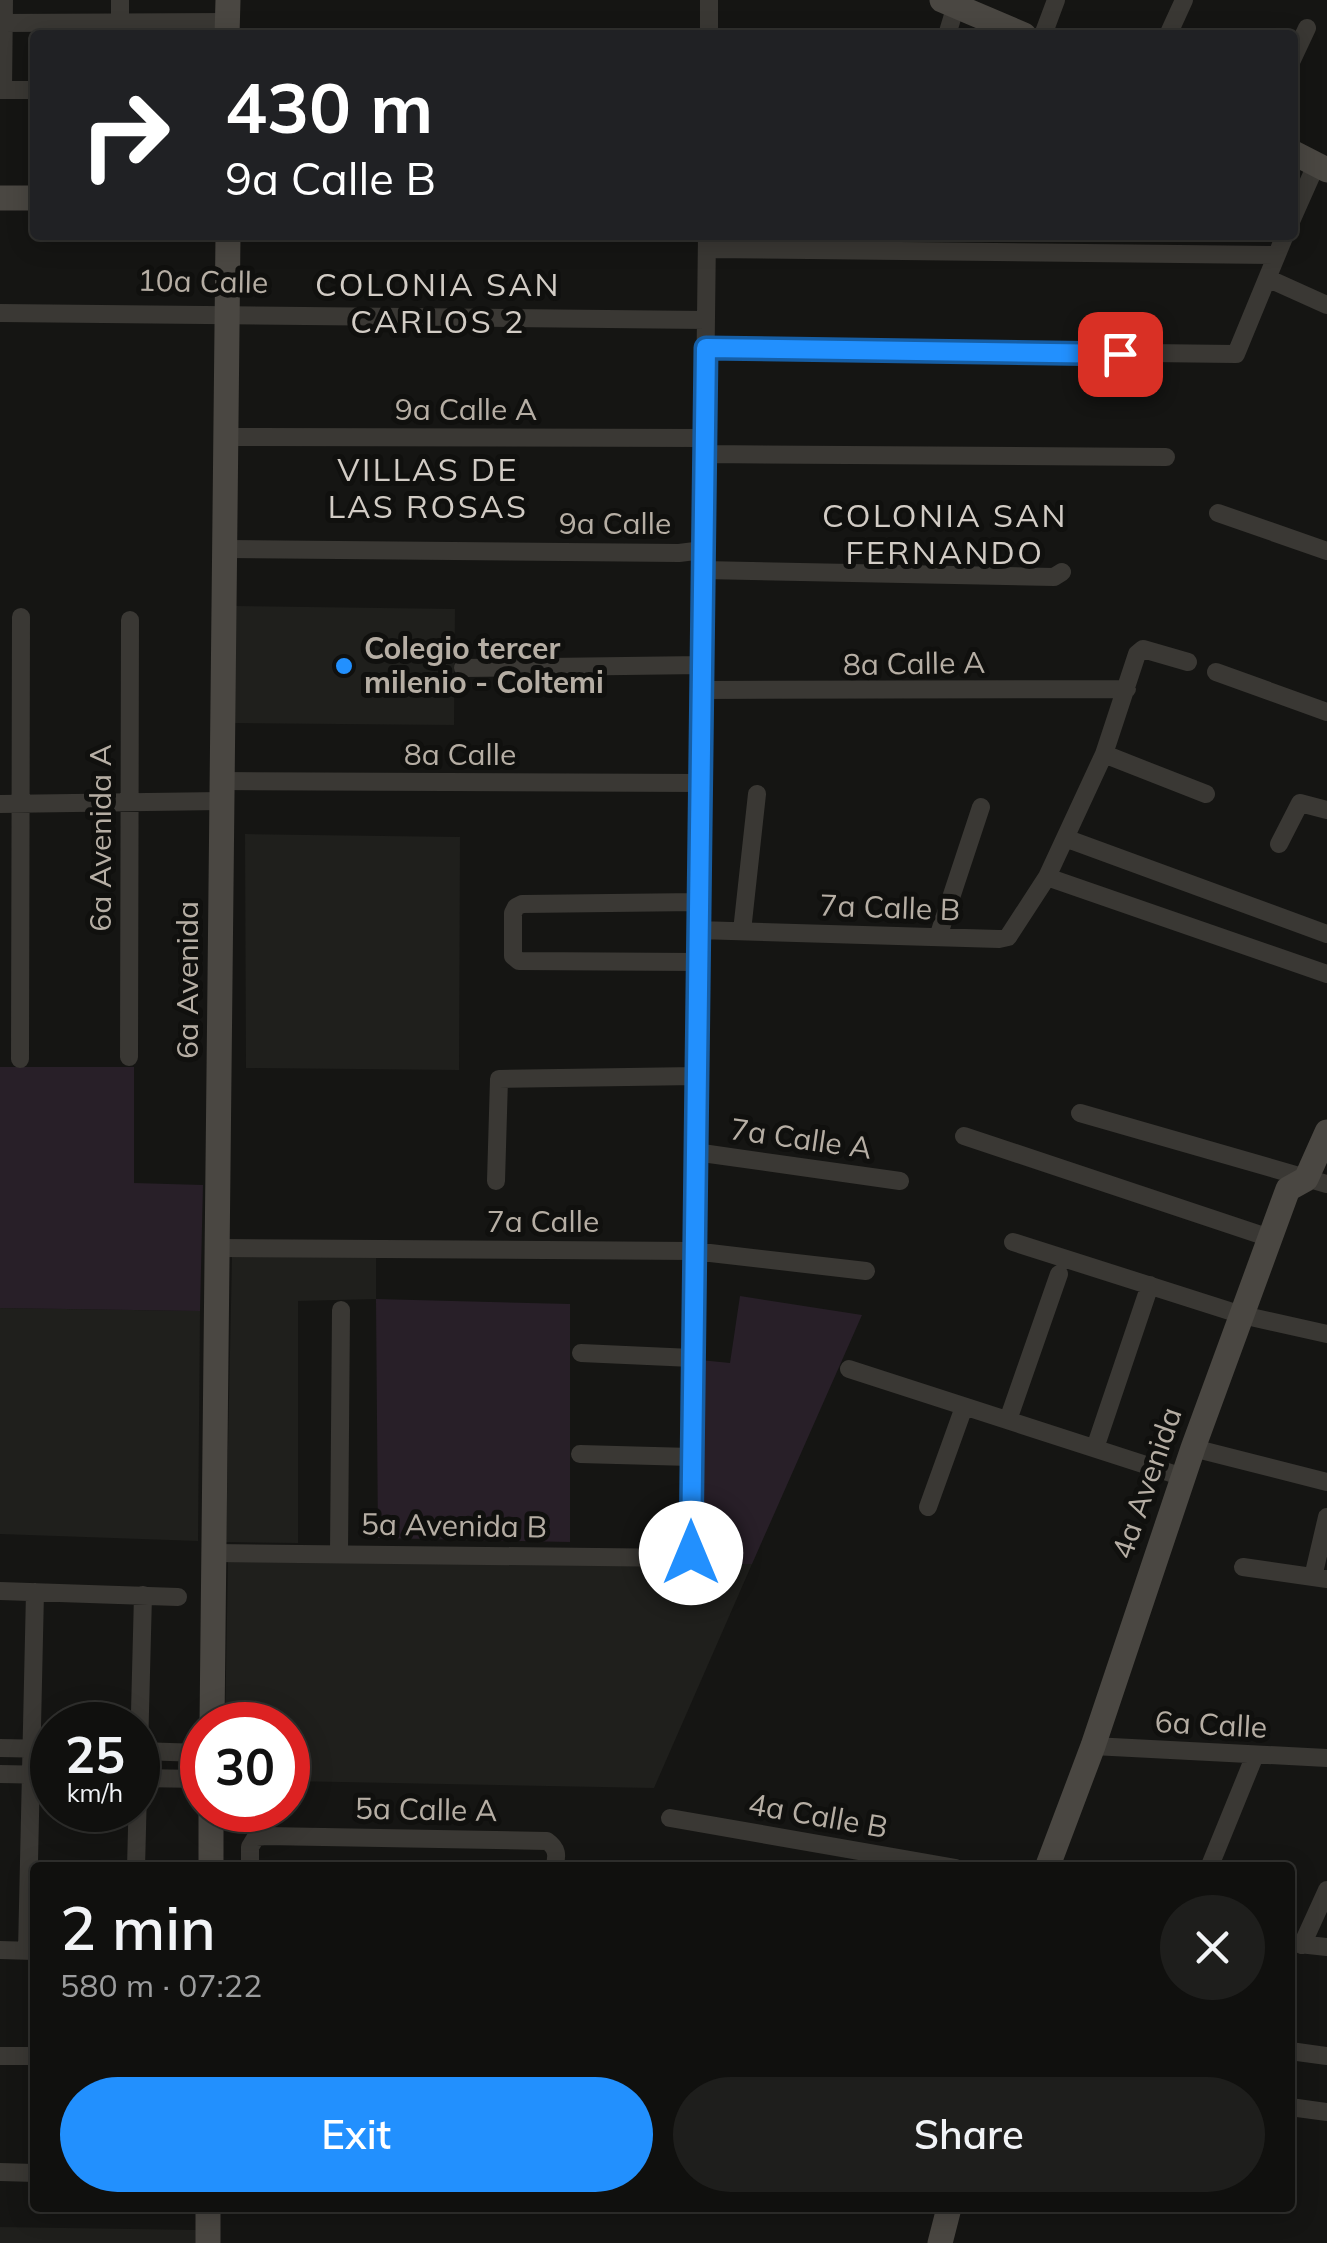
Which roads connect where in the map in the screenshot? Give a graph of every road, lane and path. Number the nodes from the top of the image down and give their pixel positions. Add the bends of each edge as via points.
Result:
1 (4, 0) edge
2 (120, 0) edge
3 (709, 0) edge
4 (1056, 0) edge
5 (1184, 0) edge
6 (949, 3) edge
7 (227, 19) edge
8 (2, 23) edge
9 (120, 23) junction
10 (1307, 28) dead end
11 (710, 30) edge
12 (947, 30) edge
13 (1012, 30) edge
14 (1046, 30) edge
15 (1170, 30) edge
16 (1298, 47) edge
17 (1, 90) edge
18 (30, 90) edge
19 (1306, 160) edge
20 (1298, 193) edge
21 (0, 198) edge
22 (30, 198) edge
23 (228, 240) edge
24 (1283, 240) edge
25 (707, 242) edge
26 (1276, 255) junction
27 (1269, 279) junction
28 (1327, 306) edge
29 (0, 313) edge
30 (228, 315) junction
31 (706, 320) junction
32 (706, 348) junction
33 (227, 437) junction
34 (704, 446) junction
35 (1166, 457) dead end
36 (1218, 512) dead end
37 (227, 549) junction
38 (703, 550) junction
39 (1327, 550) edge
40 (703, 570) junction
41 (1062, 572) dead end
42 (21, 617) dead end
43 (130, 620) dead end
44 (1188, 662) dead end
45 (702, 665) junction
46 (463, 668) dead end
47 (1216, 672) dead end
48 (1127, 689) junction
49 (701, 690) junction
50 (1327, 712) edge
51 (1104, 754) junction
52 (700, 784) junction
53 (221, 791) junction
54 (757, 794) dead end
55 (1206, 794) dead end
56 (0, 804) edge
57 (21, 804) junction
58 (129, 805) junction
59 (981, 806) dead end
60 (1327, 810) edge
61 (1064, 838) junction
62 (1279, 844) dead end
63 (1046, 876) junction
64 (698, 902) junction
65 (698, 930) junction
66 (742, 931) junction
67 (1327, 934) edge
68 (938, 938) junction
69 (698, 962) junction
70 (1327, 974) edge
71 (129, 1057) dead end
72 (20, 1059) dead end
73 (696, 1076) junction
74 (1080, 1113) dead end
75 (1327, 1132) edge
76 (964, 1136) dead end
77 (695, 1152) junction
78 (900, 1181) dead end
79 (1316, 1181) edge
80 (496, 1182) dead end
81 (1270, 1238) junction
82 (1012, 1242) dead end
83 (219, 1248) junction
84 (692, 1251) junction
85 (866, 1271) dead end
86 (1059, 1274) dead end
87 (1150, 1285) junction
88 (340, 1310) dead end
89 (1242, 1315) junction
90 (1327, 1334) edge
91 (582, 1354) dead end
92 (692, 1358) junction
93 (849, 1369) dead end
94 (964, 1407) junction
95 (1008, 1420) junction
96 (1094, 1448) junction
97 (1192, 1448) junction
98 (580, 1454) dead end
99 (691, 1457) junction
100 (1182, 1478) junction
101 (1327, 1482) edge
102 (928, 1507) dead end
103 (1327, 1517) edge
104 (214, 1552) junction
105 (340, 1552) junction
106 (1243, 1567) dead end
107 (1320, 1578) edge
108 (0, 1590) edge
109 (35, 1592) junction
110 (143, 1596) junction
111 (178, 1597) dead end
112 (33, 1702) edge
113 (140, 1702) edge
114 (212, 1702) edge
115 (1093, 1746) junction
116 (0, 1748) edge
117 (30, 1749) edge
118 (1255, 1755) junction
119 (1327, 1758) edge
120 (0, 1774) edge
121 (30, 1775) edge
122 (670, 1818) dead end
123 (31, 1832) edge
124 (137, 1832) edge
125 (211, 1832) edge
126 (31, 1862) edge
127 (136, 1862) edge
128 (210, 1862) edge
129 (250, 1862) edge
130 (555, 1862) edge
131 (922, 1862) edge
132 (1048, 1862) edge
133 (1212, 1862) edge
134 (1327, 1890) edge
135 (1296, 1944) edge
136 (1327, 1948) edge
137 (0, 1950) edge
138 (30, 1951) edge
139 (1295, 2053) edge
140 (0, 2056) edge
141 (30, 2056) edge
142 (1327, 2056) edge
143 (1295, 2108) edge
144 (1327, 2112) edge
145 (0, 2172) edge
146 (30, 2174) edge
147 (208, 2212) edge
148 (948, 2212) edge
149 (208, 2243) edge
150 (940, 2243) edge

1 - 8 street
2 - 9 street
3 - 11 street
4 - 14 street
5 - 15 street
6 - 12 street
6 - 13 street
7 - 9 street
8 - 9 street
8 - 17 street
10 - 16 street
17 - 18 street
19 - 20 street
21 - 22 street
23 - 30 street, 6a Avenida
24 - 26 street
25 - 26 street
25 - 31 street
26 - 27 street
27 - 28 street
27 - 32 street via 1232,355
29 - 30 street, 10a Calle
30 - 31 street, 10a Calle
30 - 33 street, 6a Avenida
31 - 32 street
32 - 34 street
33 - 34 street, 9a Calle A
33 - 37 street, 6a Avenida
34 - 35 street, 9a Calle A
34 - 38 street
36 - 39 street
37 - 38 street, 9a Calle
37 - 53 street, 6a Avenida
38 - 40 street
40 - 41 street, 9a Calle via 1054,577
40 - 45 street
42 - 57 street
43 - 58 street, 6a Avenida A
44 - 48 street via 1143,649
45 - 46 street
45 - 49 street
47 - 50 street
48 - 49 street, 8a Calle A
48 - 51 street
49 - 52 street
51 - 55 street
51 - 61 street
52 - 53 street, 8a Calle
52 - 64 street
53 - 58 street, 8a Calle
53 - 83 street, 6a Avenida
54 - 66 street
56 - 57 street, 8a Calle
57 - 58 street, 8a Calle
57 - 72 street
58 - 71 street, 6a Avenida A
59 - 68 street
60 - 62 street via 1300,803
61 - 63 street
61 - 67 street
63 - 68 street, 7a Calle B via 1008,937
63 - 70 street
64 - 65 street
64 - 69 street via 522,904 513,914 513,956 519,962
65 - 66 street, 7a Calle B
65 - 69 street
66 - 68 street, 7a Calle B
69 - 73 street
73 - 77 street
73 - 80 street via 499,1079
74 - 79 street
75 - 79 street, 4a Avenida
76 - 81 street
77 - 78 street, 7a Calle A
77 - 84 street
79 - 81 street, 4a Avenida via 1288,1189
81 - 89 street, 4a Avenida
82 - 87 street
83 - 84 street, 7a Calle
83 - 104 street, 6a Avenida
84 - 85 street, 7a Calle
84 - 92 street
86 - 95 street
87 - 89 street
87 - 96 street
88 - 105 street
89 - 90 street
89 - 97 street, 4a Avenida
91 - 92 street
92 - 99 street
93 - 94 street
94 - 95 street
94 - 102 street
95 - 96 street
96 - 100 street
97 - 100 street, 4a Avenida
97 - 101 street
98 - 99 street
99 - 105 street, 5a Avenida B via 686,1558
100 - 115 street, 4a Avenida
103 - 107 street
104 - 105 street, 5a Avenida B
104 - 114 street, 6a Avenida
106 - 107 street
108 - 109 street
109 - 110 street
109 - 112 street
110 - 111 street
110 - 113 street
115 - 118 street, 6a Calle
115 - 132 street, 4a Avenida
116 - 117 street
118 - 119 street, 6a Calle
118 - 133 street
120 - 121 street
122 - 131 street, 4a Calle B
123 - 126 street
124 - 127 street
125 - 128 street
129 - 130 street, 5a Calle A via 256,1837 266,1836 546,1841 554,1846
134 - 135 street
135 - 136 street
137 - 138 street
139 - 142 street
140 - 141 street
143 - 144 street
145 - 146 street
147 - 149 street
148 - 150 street

